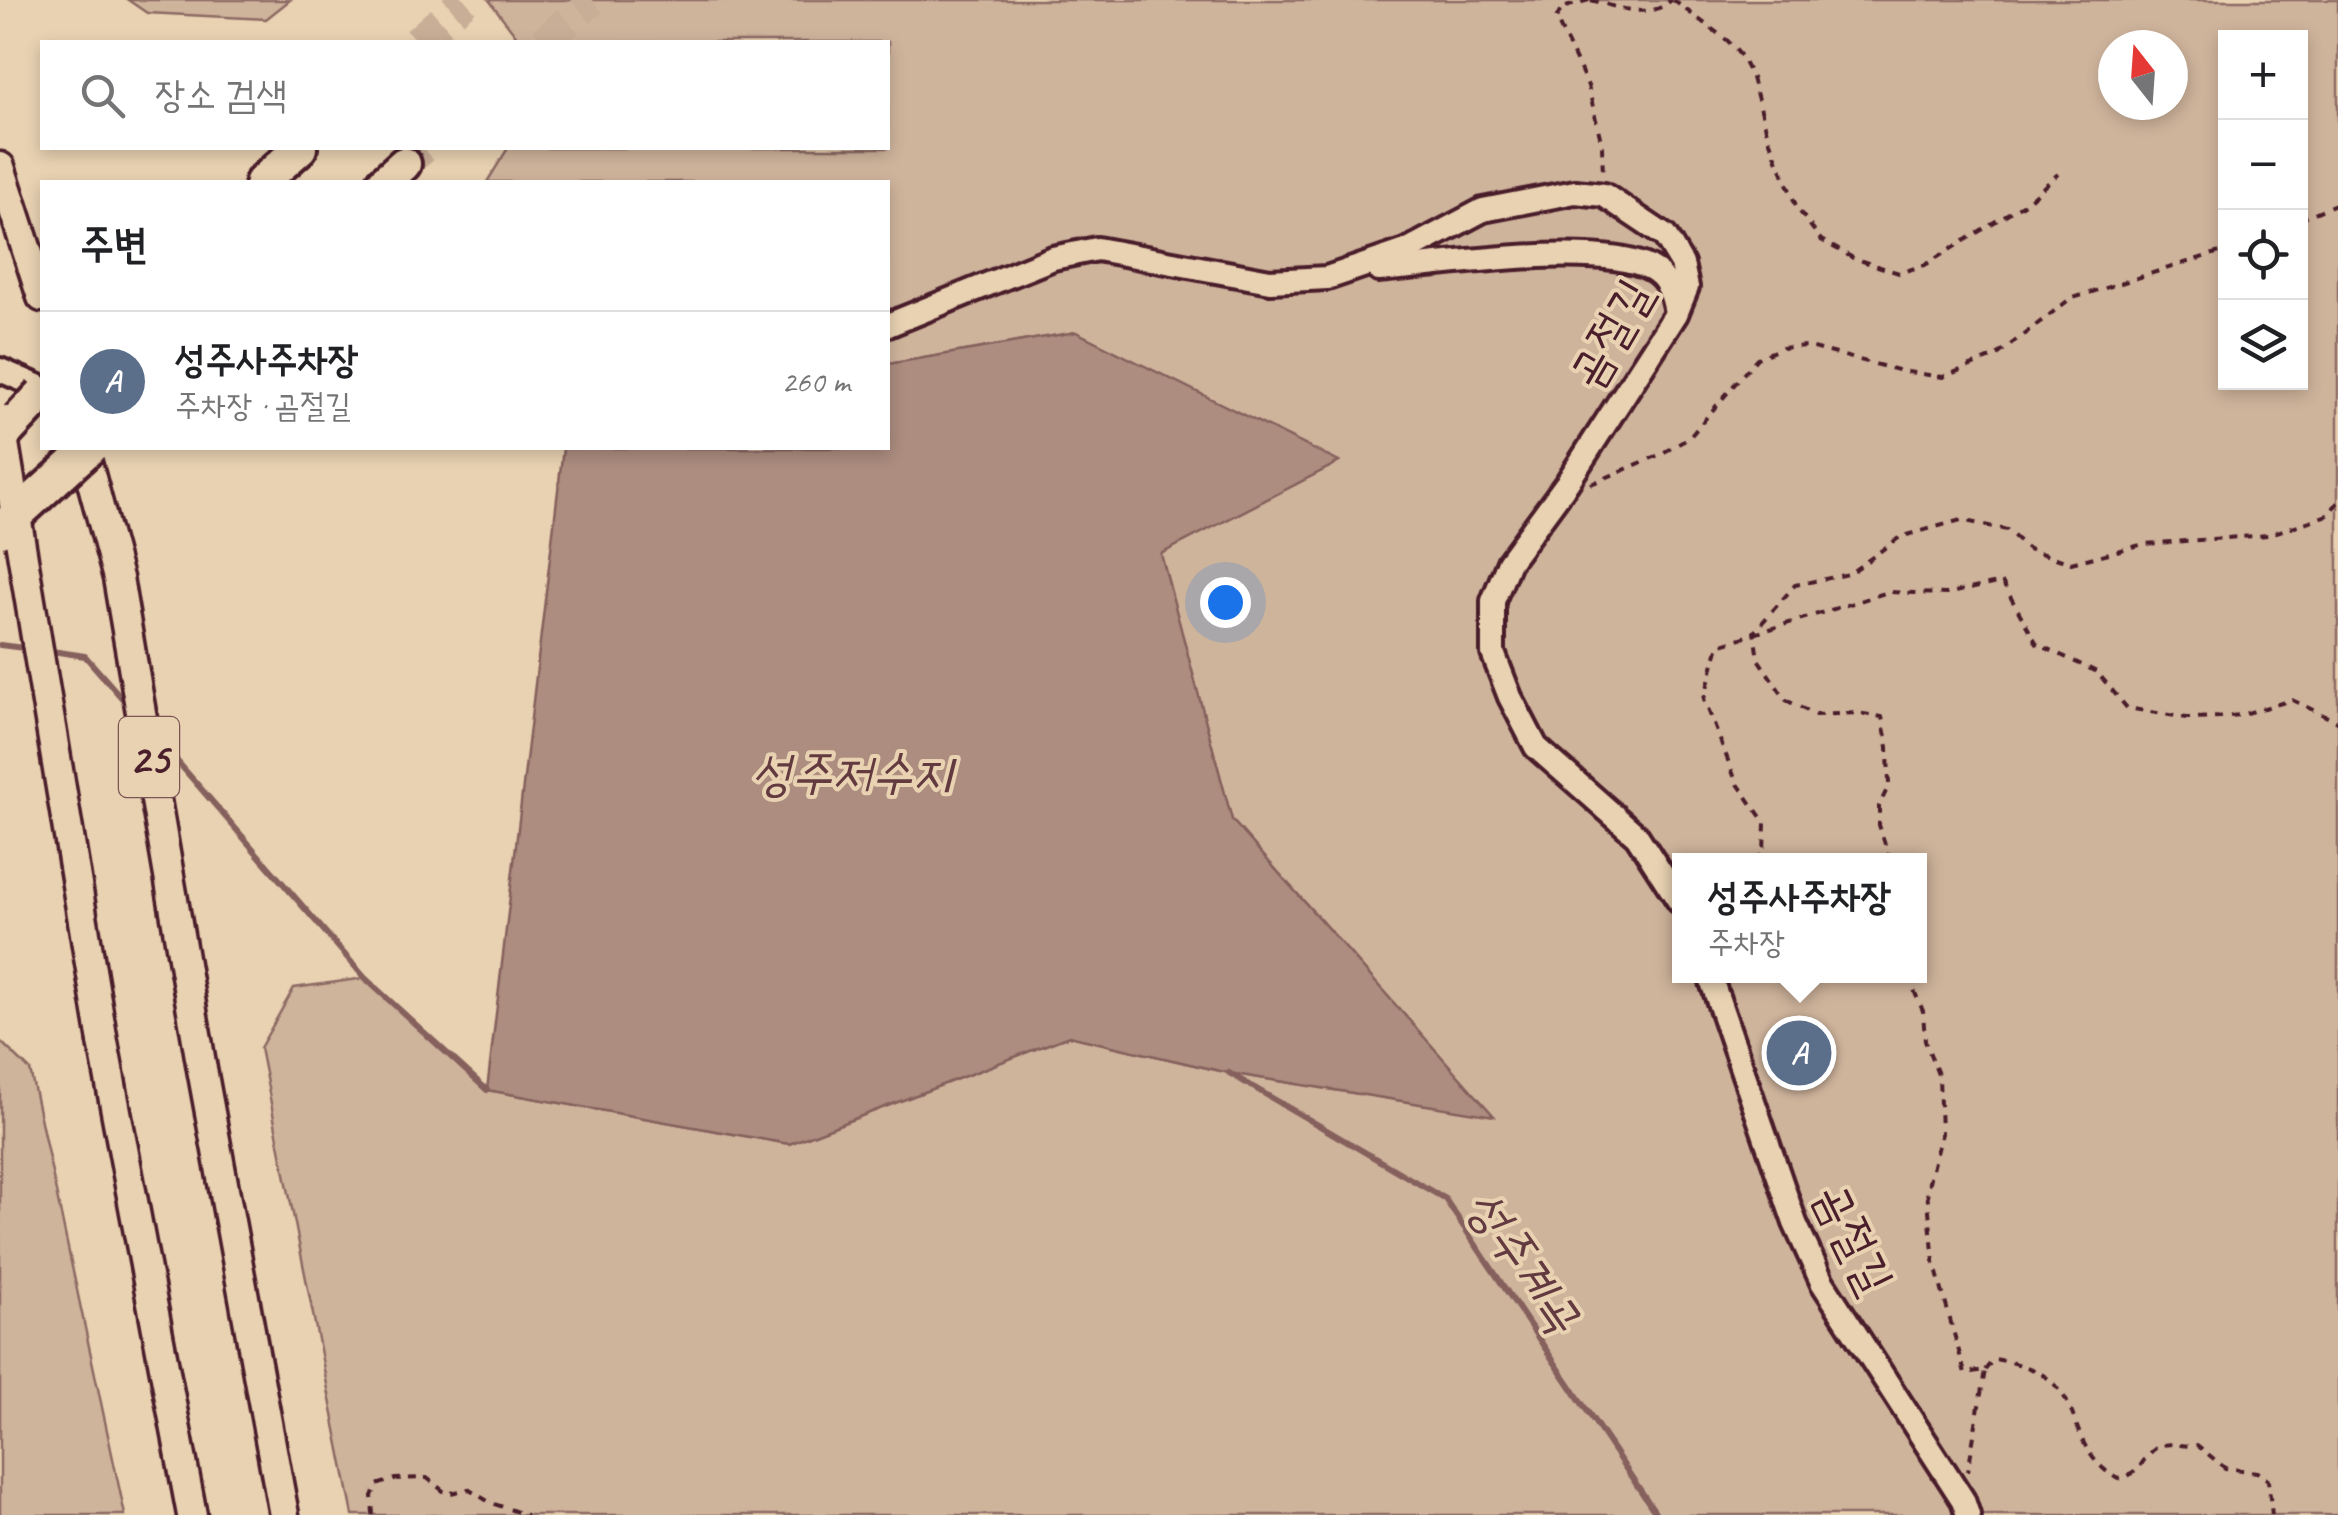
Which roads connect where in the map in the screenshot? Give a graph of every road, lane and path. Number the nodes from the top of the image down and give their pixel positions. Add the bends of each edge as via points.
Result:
1 (1590, 0) edge
2 (1672, 0) edge
3 (298, 150) edge
4 (0, 166) edge
5 (2058, 174) dead end
6 (264, 180) edge
7 (1604, 195) junction
8 (2338, 203) edge
9 (2308, 216) edge
10 (2218, 253) edge
11 (1351, 272) junction
12 (40, 289) edge
13 (1676, 314) junction
14 (890, 325) edge
15 (0, 370) edge
16 (40, 390) edge
17 (40, 393) edge
18 (0, 417) edge
19 (0, 439) edge
20 (84, 450) edge
21 (86, 450) edge
22 (1558, 496) junction
23 (2338, 502) edge
24 (0, 530) edge
25 (1754, 632) junction
26 (2338, 722) edge
27 (1763, 853) edge
28 (1888, 853) edge
29 (1672, 890) edge
30 (1712, 983) edge
31 (1910, 983) edge
32 (1985, 1370) junction
33 (1966, 1507) edge
34 (192, 1515) edge
35 (284, 1515) edge
36 (373, 1515) edge
37 (526, 1515) edge
38 (2272, 1515) edge

1 - 2 path via 1638,11
1 - 7 path via 1562,8 1556,19 1588,86 1602,145
2 - 5 path via 1741,56 1797,208 1821,240 1853,258 1900,273 1925,264 2033,197
3 - 6 highway
4 - 12 main road
7 - 11 street via 1575,192 1483,210
7 - 13 street, 곰절길 via 1665,236 1682,264 1686,287
8 - 9 path
10 - 22 path via 2070,299 1996,356 1943,377 1806,346 1782,348 1757,358 1689,438
11 - 13 street via 1597,255 1651,268 1671,288
11 - 14 street via 1270,282 1097,249 1054,258
13 - 22 street, 곰절길
15 - 16 street
17 - 19 highway, bridge
18 - 34 main road, 25, bridge via 103,1042
20 - 24 highway, bridge
21 - 35 main road, 25 via 118,578
22 - 29 street, 곰절길 via 1509,562 1493,601 1493,653 1536,748 1637,836
23 - 25 path via 2328,515 2268,536 2144,544 2071,563 2028,550 2007,530 1960,520 1900,537 1848,574 1795,586
25 - 26 path via 1888,592 1946,594 2002,582 2037,644 2096,672 2127,708 2220,717 2292,700
25 - 27 path via 1719,646 1704,699 1736,780 1765,823
25 - 28 path via 1758,659 1786,700 1815,715 1882,717 1888,785 1878,824
30 - 33 street, 곰절길 via 1794,1223 1822,1282
31 - 32 path via 1940,1078 1941,1133 1927,1190 1934,1262 1965,1373
32 - 33 path
32 - 38 path via 1994,1359 2020,1363 2060,1388 2088,1452 2118,1479 2134,1475 2156,1448 2197,1445 2226,1468 2268,1480
36 - 37 path via 377,1485 427,1478 446,1494 468,1489

